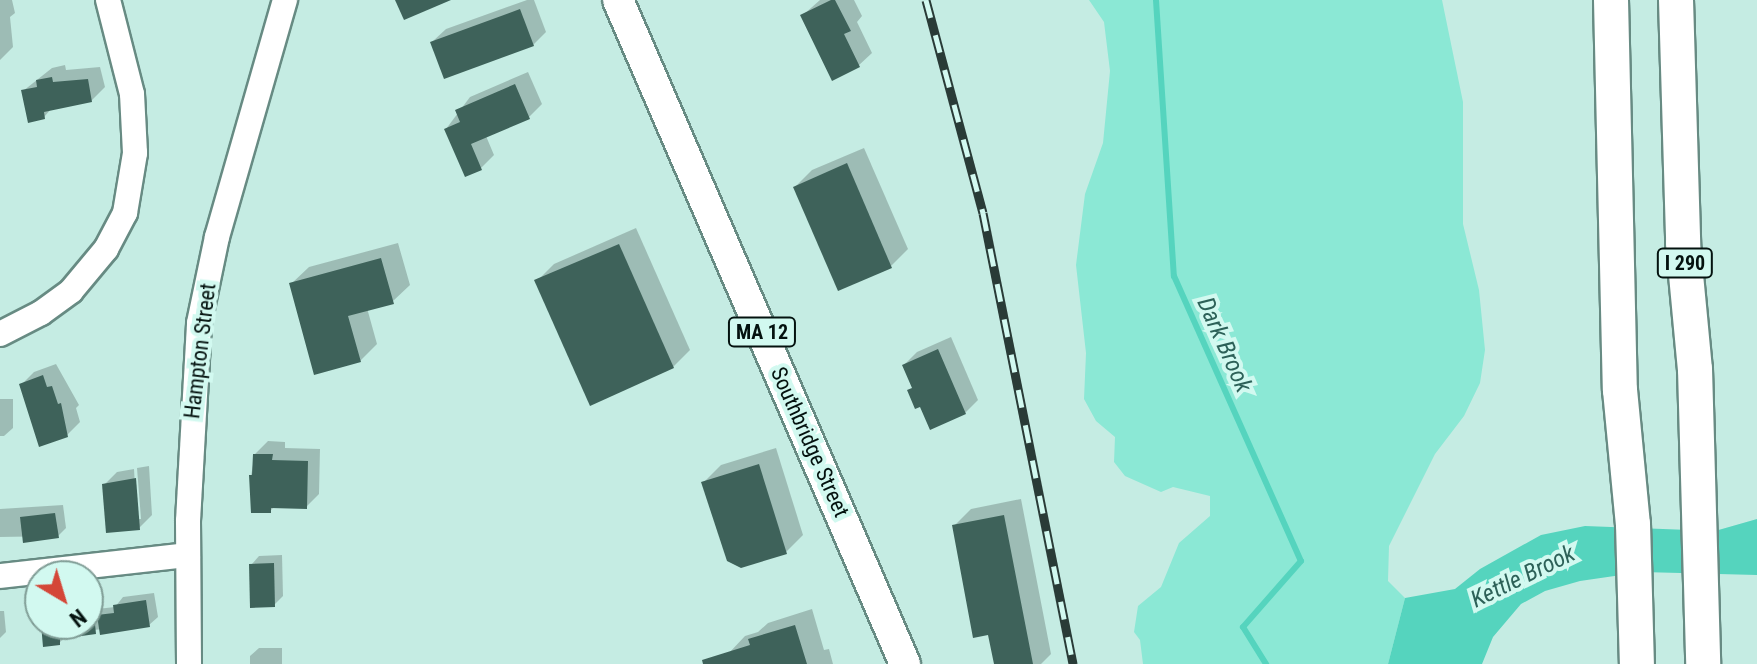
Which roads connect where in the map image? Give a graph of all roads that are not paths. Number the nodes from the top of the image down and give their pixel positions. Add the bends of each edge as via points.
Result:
1 (108, 0) edge
2 (285, 0) edge
3 (618, 0) edge
4 (1611, 0) edge
5 (1676, 0) edge
6 (0, 334) edge
7 (188, 555) junction
8 (0, 576) edge
9 (189, 664) edge
10 (905, 664) edge
11 (1637, 664) edge
12 (1703, 664) edge

1 - 6 street via 132,94 135,153 125,213 106,249 71,291
2 - 7 street, Hampton Street via 201,309 192,393
3 - 10 main road, Southbridge Street / MA 12
4 - 11 highway via 1620,390 1633,524
5 - 12 highway, I 290
7 - 8 street
7 - 9 street, Hampton Street

